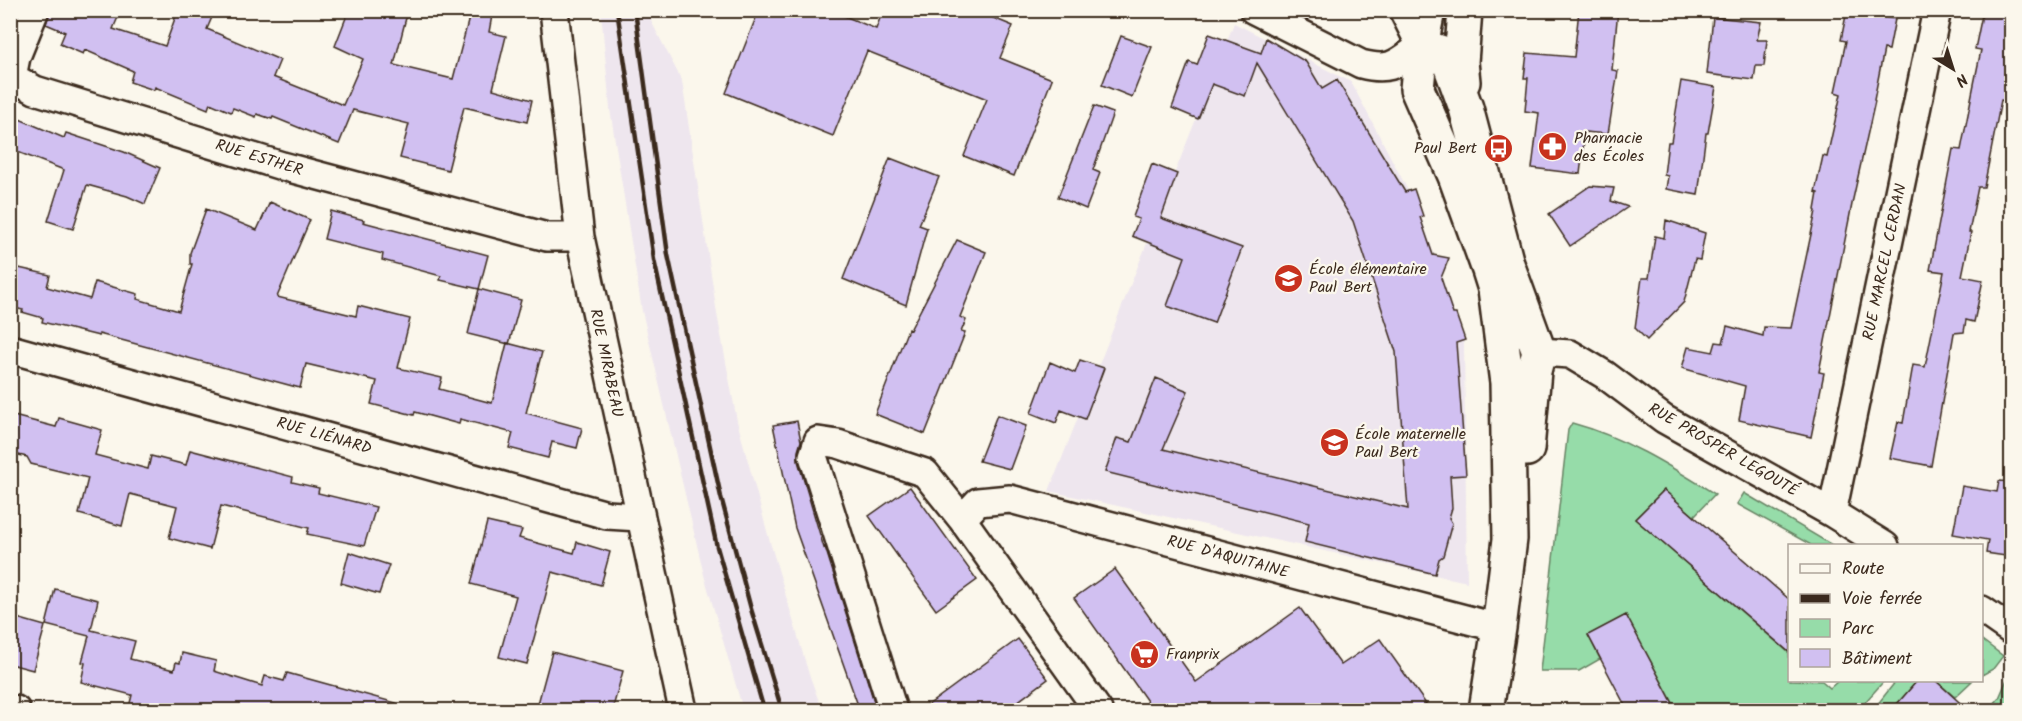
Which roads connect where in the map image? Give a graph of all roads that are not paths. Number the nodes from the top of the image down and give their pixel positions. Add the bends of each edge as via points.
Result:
1 (35, 10) edge
2 (554, 10) edge
3 (1254, 10) edge
4 (1403, 10) edge
5 (1428, 10) edge
6 (1465, 10) edge
7 (1937, 10) edge
8 (1420, 46) junction
9 (1466, 108) junction
10 (580, 237) junction
11 (1490, 242) junction
12 (10, 349) edge
13 (1539, 352) junction
14 (1506, 377) junction
15 (1832, 513) junction
16 (639, 517) junction
17 (962, 519) junction
18 (1510, 538) junction
19 (1882, 544) edge
20 (1983, 611) edge
21 (1499, 628) junction
22 (2012, 631) edge
23 (10, 709) edge
24 (15, 711) edge
25 (683, 711) edge
26 (893, 711) edge
27 (1098, 711) edge
28 (1486, 711) edge

1 - 10 street, RUE ESTHER via 12,77 35,90 282,166 547,237
2 - 10 street, RUE MIRABEAU
3 - 8 street via 1375,68 1392,67
4 - 8 street
5 - 8 main road
6 - 9 main road via 1461,62
7 - 15 street, RUE MARCEL CERDAN
8 - 9 main road via 1446,54
8 - 11 main road via 1417,88 1455,176
9 - 11 main road
10 - 16 street, RUE MIRABEAU
11 - 13 main road via 1507,264
11 - 14 main road
12 - 16 street, RUE LIÉNARD via 607,515
13 - 14 main road
13 - 15 street, RUE PROSPER LEGOUTÉ via 1570,354 1664,419
13 - 18 main road via 1523,494
14 - 18 main road
15 - 19 street, RUE PROSPER LEGOUTÉ
16 - 25 street, RUE MIRABEAU
17 - 21 street, RUE D'AQUITAINE via 978,502 1010,499
17 - 26 street via 925,473 818,441 813,456
17 - 27 street
18 - 21 main road
20 - 22 street
21 - 28 main road
23 - 24 street

